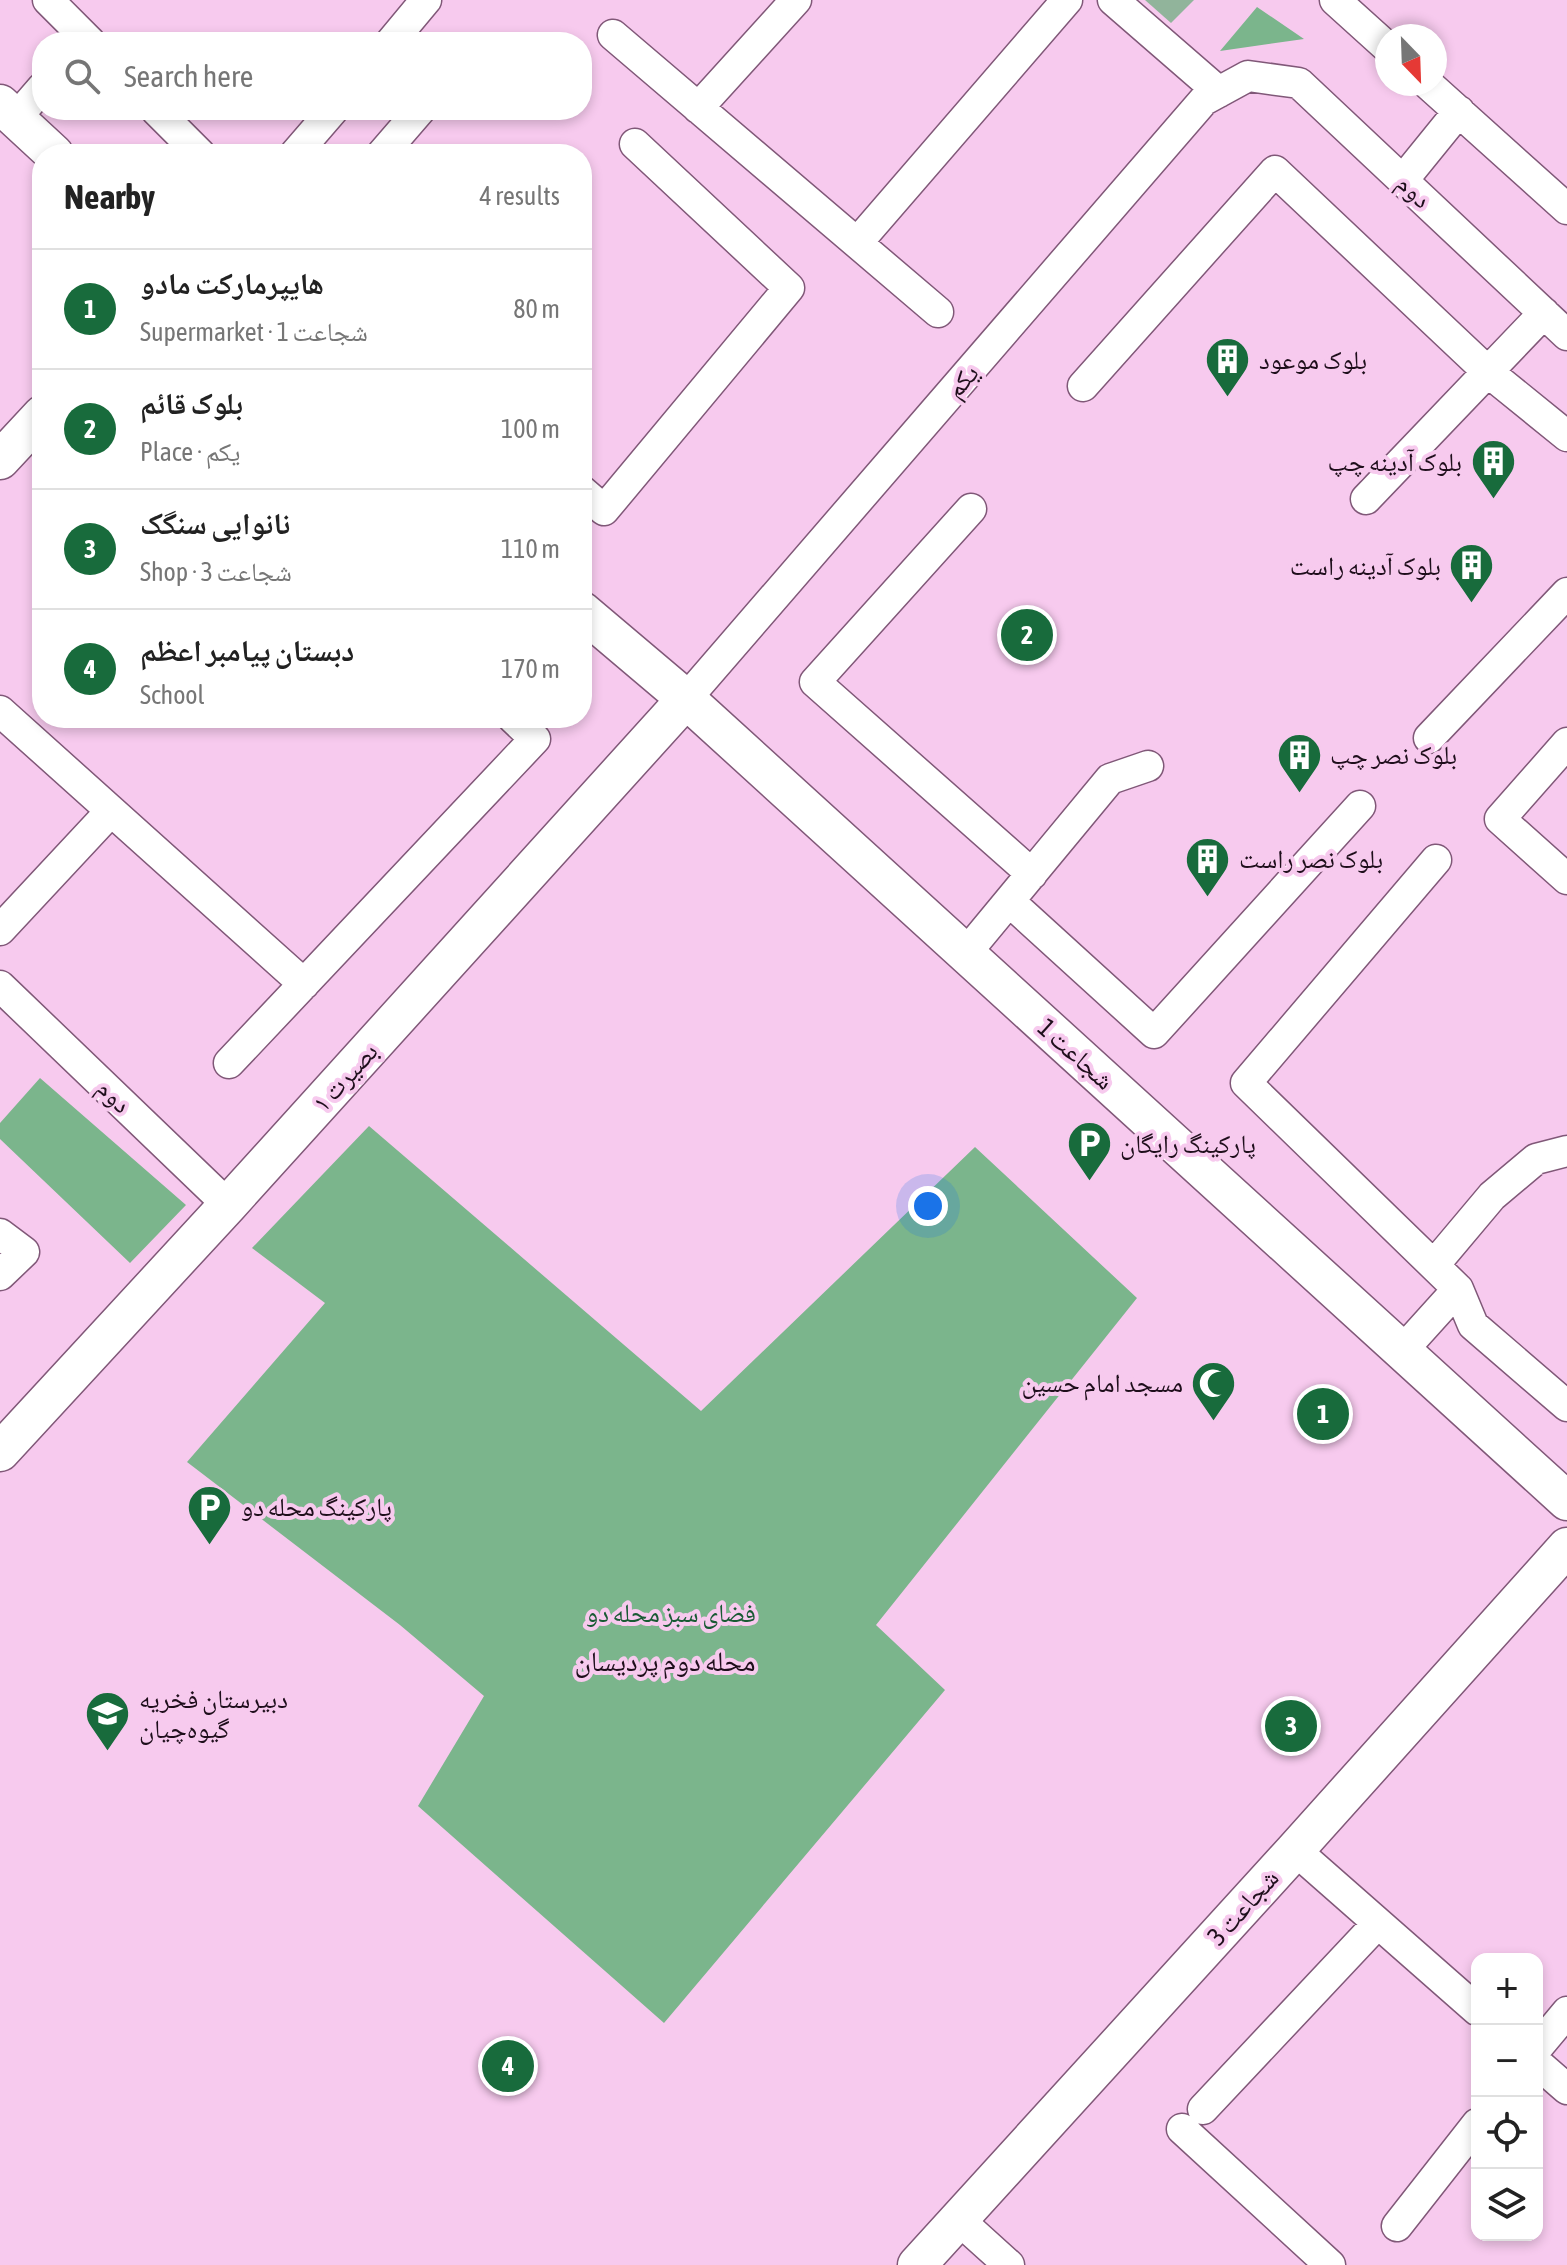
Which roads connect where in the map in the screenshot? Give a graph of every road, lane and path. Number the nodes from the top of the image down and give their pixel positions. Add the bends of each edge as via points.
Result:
1 (48, 0) edge
2 (426, 0) edge
3 (796, 0) edge
4 (1067, 0) edge
5 (1113, 0) edge
6 (1335, 0) edge
7 (78, 32) edge
8 (399, 32) edge
9 (613, 35) dead end
10 (1375, 36) edge
11 (1248, 76) joint
12 (1219, 92) junction
13 (32, 95) edge
14 (1442, 96) edge
15 (698, 108) junction
16 (8, 111) edge
17 (1459, 111) junction
18 (166, 120) edge
19 (324, 120) edge
20 (411, 120) edge
21 (43, 144) edge
22 (190, 144) edge
23 (304, 144) edge
24 (391, 144) edge
25 (635, 144) dead end
26 (1403, 180) junction
27 (1567, 209) edge
28 (857, 243) junction
29 (938, 312) dead end
30 (1544, 313) junction
31 (1567, 335) edge
32 (1488, 372) junction
33 (1083, 386) dead end
34 (32, 426) edge
35 (1567, 436) edge
36 (0, 460) edge
37 (1366, 499) dead end
38 (592, 500) edge
39 (971, 509) dead end
40 (1567, 593) edge
41 (592, 619) edge
42 (686, 699) junction
43 (0, 711) edge
44 (523, 728) edge
45 (1429, 738) dead end
46 (1567, 743) edge
47 (1148, 766) dead end
48 (1360, 806) dead end
49 (111, 811) junction
50 (1436, 860) dead end
51 (1032, 874) junction
52 (1567, 879) edge
53 (1009, 901) junction
54 (0, 930) edge
55 (966, 953) junction
56 (304, 984) junction
57 (0, 986) edge
58 (229, 1063) dead end
59 (1567, 1151) edge
60 (228, 1205) junction
61 (0, 1234) edge
62 (1434, 1265) junction
63 (0, 1275) edge
64 (1458, 1289) junction
65 (1402, 1351) junction
66 (1567, 1406) edge
67 (0, 1452) edge
68 (1567, 1501) edge
69 (1567, 1547) edge
70 (1295, 1850) junction
71 (1378, 1923) junction
72 (1471, 2005) edge
73 (1567, 2012) edge
74 (1543, 2041) edge
75 (1543, 2068) edge
76 (1567, 2089) edge
77 (1471, 2132) edge
78 (958, 2219) junction
79 (1397, 2226) dead end
80 (917, 2265) edge
81 (1009, 2265) edge
82 (1330, 2265) edge

1 - 7 street
2 - 8 street
3 - 15 street
4 - 28 street
5 - 12 street
6 - 10 street
9 - 15 street
11 - 12 street, یکم
11 - 26 street, دوم via 1299,83
12 - 42 street, یکم via 1204,100
13 - 16 street
14 - 17 street
15 - 28 street
16 - 21 street
17 - 26 street
17 - 27 street
18 - 22 street
19 - 23 street
20 - 24 street
25 - 38 street via 789,288 604,510
26 - 30 street, دوم
28 - 29 street
30 - 31 street, دوم
30 - 32 street
32 - 33 street via 1275,171
32 - 35 street
32 - 37 street
34 - 36 street
39 - 51 street via 815,682
40 - 45 street
41 - 42 street, شجاعت 1
42 - 55 street, شجاعت 1
42 - 60 street, بصیرت ۱
43 - 49 street
44 - 56 street via 535,739
46 - 52 street via 1500,819
47 - 51 street via 1110,779
48 - 53 street via 1154,1033
49 - 54 street
49 - 56 street
50 - 62 street via 1246,1083
51 - 53 street
53 - 55 street
55 - 65 street, شجاعت 1
56 - 58 street
57 - 60 street, دوم
59 - 62 street via 1536,1159 1492,1196
60 - 67 street, بصیرت ۱
61 - 63 street via 24,1252
62 - 64 street
64 - 65 street
64 - 66 street via 1473,1325
65 - 68 street, شجاعت 1
69 - 70 street, شجاعت 3
70 - 71 street
70 - 78 street, شجاعت 3
71 - 72 street
71 - 82 street via 1193,2119
73 - 74 street
75 - 76 street
77 - 79 street
78 - 80 street, شجاعت 3
78 - 81 street

